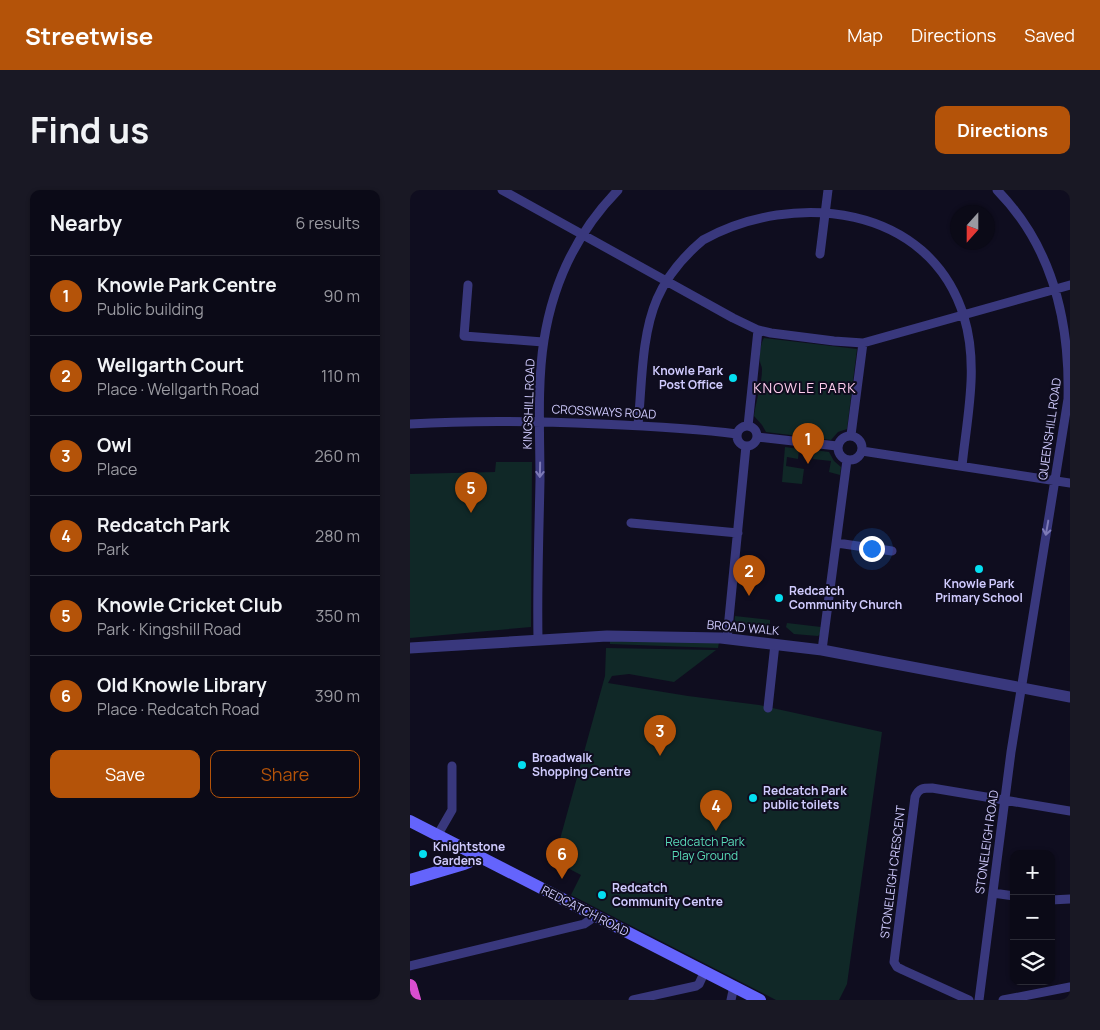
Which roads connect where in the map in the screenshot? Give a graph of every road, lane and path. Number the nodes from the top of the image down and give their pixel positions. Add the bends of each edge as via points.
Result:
1 (502, 190) edge
2 (618, 190) edge
3 (828, 190) edge
4 (997, 190) edge
5 (847, 207) dead end
6 (764, 209) dead end
7 (582, 233) junction
8 (820, 254) dead end
9 (666, 281) junction
10 (468, 285) dead end
11 (1070, 285) edge
12 (1057, 288) junction
13 (964, 316) junction
14 (758, 330) junction
15 (543, 342) junction
16 (863, 343) junction
17 (540, 421) junction
18 (410, 424) edge
19 (638, 425) junction
20 (748, 426) junction
21 (737, 434) junction
22 (851, 435) junction
23 (757, 437) junction
24 (746, 446) junction
25 (837, 446) junction
26 (862, 451) junction
27 (847, 460) junction
28 (962, 466) junction
29 (1056, 480) junction
30 (1070, 483) edge
31 (631, 523) dead end
32 (738, 533) junction
33 (837, 543) junction
34 (892, 551) dead end
35 (538, 639) junction
36 (727, 639) junction
37 (775, 644) junction
38 (410, 648) edge
39 (822, 650) junction
40 (1022, 688) junction
41 (1070, 696) edge
42 (768, 708) dead end
43 (452, 766) dead end
44 (1006, 800) junction
45 (1070, 811) edge
46 (410, 821) edge
47 (437, 836) junction
48 (463, 850) junction
49 (479, 858) junction
50 (464, 864) junction
51 (410, 880) edge
52 (993, 893) junction
53 (1010, 895) edge
54 (1070, 899) edge
55 (1055, 900) edge
56 (593, 915) junction
57 (410, 966) edge
58 (705, 971) junction
59 (410, 986) edge
60 (734, 986) junction
61 (1070, 987) edge
62 (414, 1000) edge
63 (633, 1000) edge
64 (731, 1000) edge
65 (760, 1000) edge
66 (969, 1000) edge
67 (979, 1000) edge
68 (1003, 1000) edge

1 - 7 street
2 - 7 street, KINGSHILL ROAD
3 - 8 street
4 - 12 street, QUEENSHILL ROAD via 1023,221 1049,266
5 - 13 street via 890,224 926,252 952,287
6 - 9 street via 732,221 709,235
7 - 9 street
7 - 15 street, KINGSHILL ROAD via 560,279
9 - 14 street
9 - 19 street via 649,322
10 - 15 street via 464,336
11 - 12 street
12 - 13 street
12 - 29 street, QUEENSHILL ROAD via 1067,329 1070,377
13 - 16 street
13 - 28 street via 970,341 972,380
14 - 16 street
14 - 20 street
15 - 17 street, KINGSHILL ROAD
16 - 22 street
17 - 18 street, CROSSWAYS ROAD
17 - 19 street, CROSSWAYS ROAD
17 -> 35 street, KINGSHILL ROAD
19 - 21 street, CROSSWAYS ROAD
20 - 21 street
20 - 23 street via 755,430
21 - 24 street via 740,444
22 - 25 street via 840,439
22 - 26 street via 860,441
23 - 24 street via 755,442
23 - 25 street
24 - 32 street
25 - 27 street via 840,455
26 - 27 street via 858,457
26 - 28 street
27 - 33 street
28 - 29 street
29 - 30 street
29 -> 40 street, QUEENSHILL ROAD
31 - 32 street
32 - 36 street
33 - 34 street
33 - 39 street
35 - 36 street, BROAD WALK via 626,636
35 - 38 street, BROAD WALK
36 - 37 street, BROAD WALK
37 - 39 street, BROAD WALK
37 - 42 street
39 - 40 street, BROAD WALK
40 - 41 street, BROAD WALK
40 - 44 street, STONELEIGH ROAD
43 - 47 street via 452,810
44 - 45 street
44 - 52 street, STONELEIGH ROAD
44 - 66 street, STONELEIGH CRESCENT via 924,788 915,797 894,962 897,967
46 - 47 main road, REDCATCH ROAD
47 - 48 main road, REDCATCH ROAD
48 - 49 main road, REDCATCH ROAD
48 - 50 main road via 467,858
49 - 50 main road
49 - 56 main road, REDCATCH ROAD
50 - 51 main road
52 - 53 street
52 - 67 street, STONELEIGH ROAD
54 - 55 street
56 - 57 street via 584,924
56 - 58 main road, REDCATCH ROAD
58 - 60 main road, REDCATCH ROAD
58 - 63 street via 696,986
59 - 62 highway
60 - 64 street
60 - 65 main road, REDCATCH ROAD
61 - 68 street

